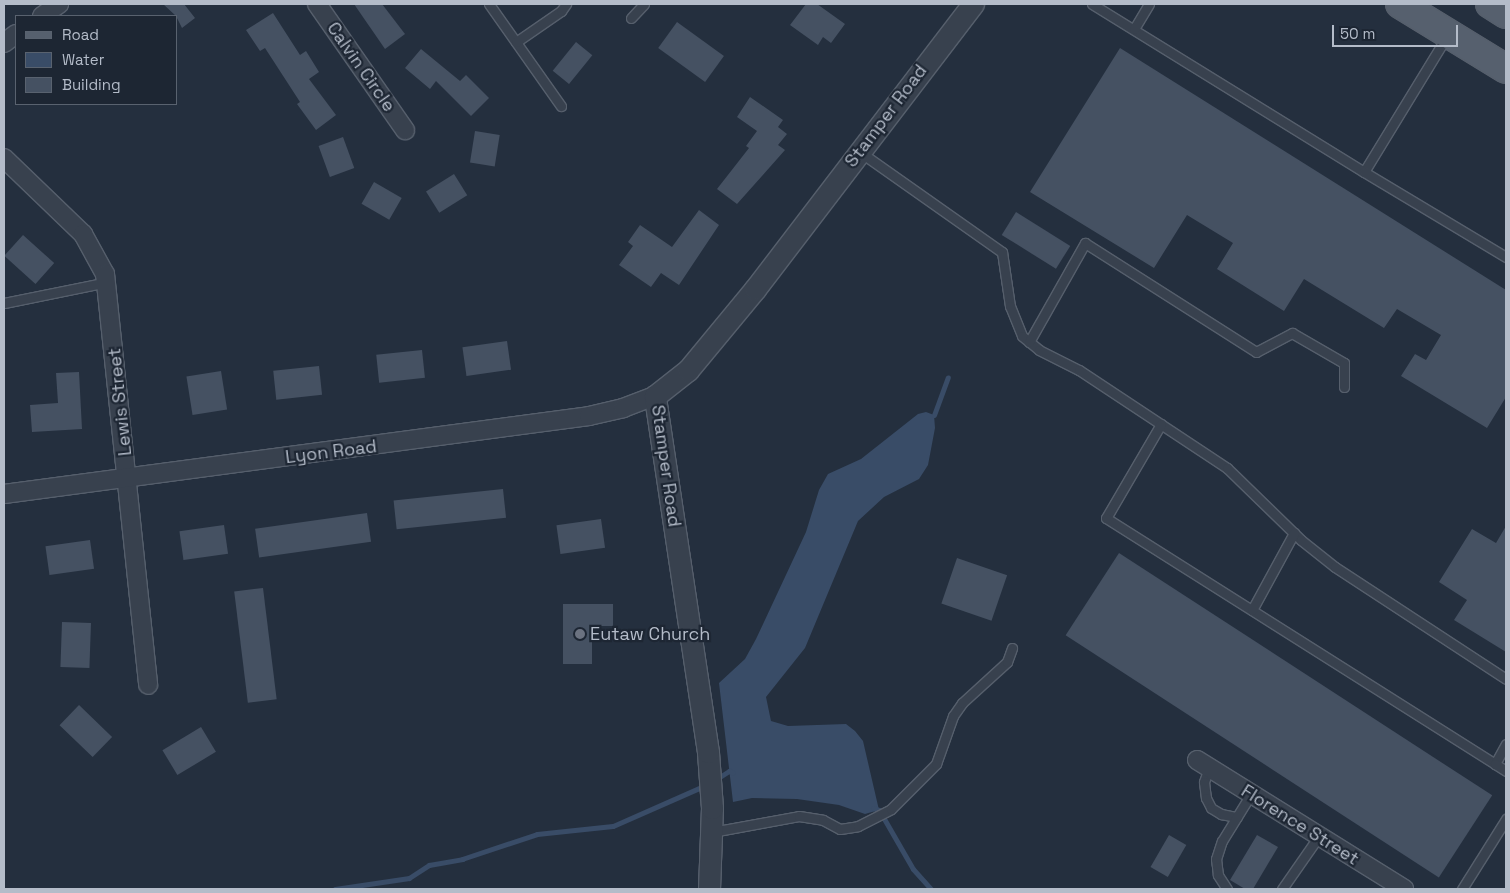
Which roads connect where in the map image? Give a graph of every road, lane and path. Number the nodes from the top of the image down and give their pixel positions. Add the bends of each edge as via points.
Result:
1 (59, 4) edge
2 (317, 4) edge
3 (489, 4) edge
4 (566, 4) edge
5 (644, 4) edge
6 (973, 4) edge
7 (1092, 4) edge
8 (1149, 4) edge
9 (1400, 4) edge
10 (1490, 4) edge
11 (1506, 14) edge
12 (43, 15) edge
13 (631, 18) dead end
14 (1134, 30) junction
15 (1448, 33) junction
16 (15, 35) edge
17 (516, 42) junction
18 (4, 43) edge
19 (1506, 69) edge
20 (561, 106) dead end
21 (405, 130) dead end
22 (860, 151) junction
23 (4, 158) edge
24 (1364, 172) junction
25 (1506, 257) edge
26 (107, 282) junction
27 (4, 303) edge
28 (1029, 342) junction
29 (1344, 387) dead end
30 (655, 396) junction
31 (1161, 424) junction
32 (128, 478) junction
33 (4, 494) edge
34 (1294, 533) junction
35 (1252, 610) junction
36 (1012, 648) dead end
37 (1506, 680) edge
38 (148, 685) dead end
39 (1506, 744) edge
40 (1203, 764) joint
41 (1495, 764) junction
42 (1506, 771) edge
43 (1251, 794) junction
44 (1237, 817) junction
45 (1506, 819) edge
46 (712, 832) junction
47 (1319, 836) junction
48 (709, 889) edge
49 (1227, 889) edge
50 (1282, 889) edge
51 (1404, 889) edge
52 (1462, 889) edge

1 - 12 street
2 - 21 street, Calvin Circle
3 - 17 lane
4 - 17 lane via 561,11
5 - 13 lane
6 - 22 street, Stamper Road
7 - 14 lane
8 - 14 lane
9 - 15 main road
10 - 11 main road
14 - 24 lane
15 - 19 main road
15 - 24 lane
16 - 18 street
17 - 20 lane
22 - 28 lane via 1002,252 1010,306 1022,336
22 - 30 street, Stamper Road via 688,370
23 - 26 street, Lewis Street via 83,234 96,253
24 - 25 lane
26 - 27 lane
26 - 32 street, Lewis Street
28 - 29 lane via 1085,243 1256,352 1292,333 1344,363
28 - 31 lane
30 - 32 street, Lyon Road via 589,416
30 - 46 street, Stamper Road via 708,747
31 - 34 lane via 1227,468
31 - 35 lane via 1106,518
32 - 33 street, Lyon Road
32 - 38 street, Lewis Street
34 - 35 lane
34 - 37 lane via 1335,567
35 - 41 lane
36 - 46 lane via 1007,662 962,703 953,716 936,764 891,809 858,826 840,829 823,820 799,816
39 - 41 lane
40 - 43 street, Florence Street
40 - 44 lane via 1208,803 1221,814
41 - 42 lane
43 - 44 lane
43 - 47 street, Florence Street
44 - 49 lane via 1222,841 1216,859 1218,875
45 - 52 lane
46 - 48 street, Stamper Road
47 - 50 lane
47 - 51 street, Florence Street

